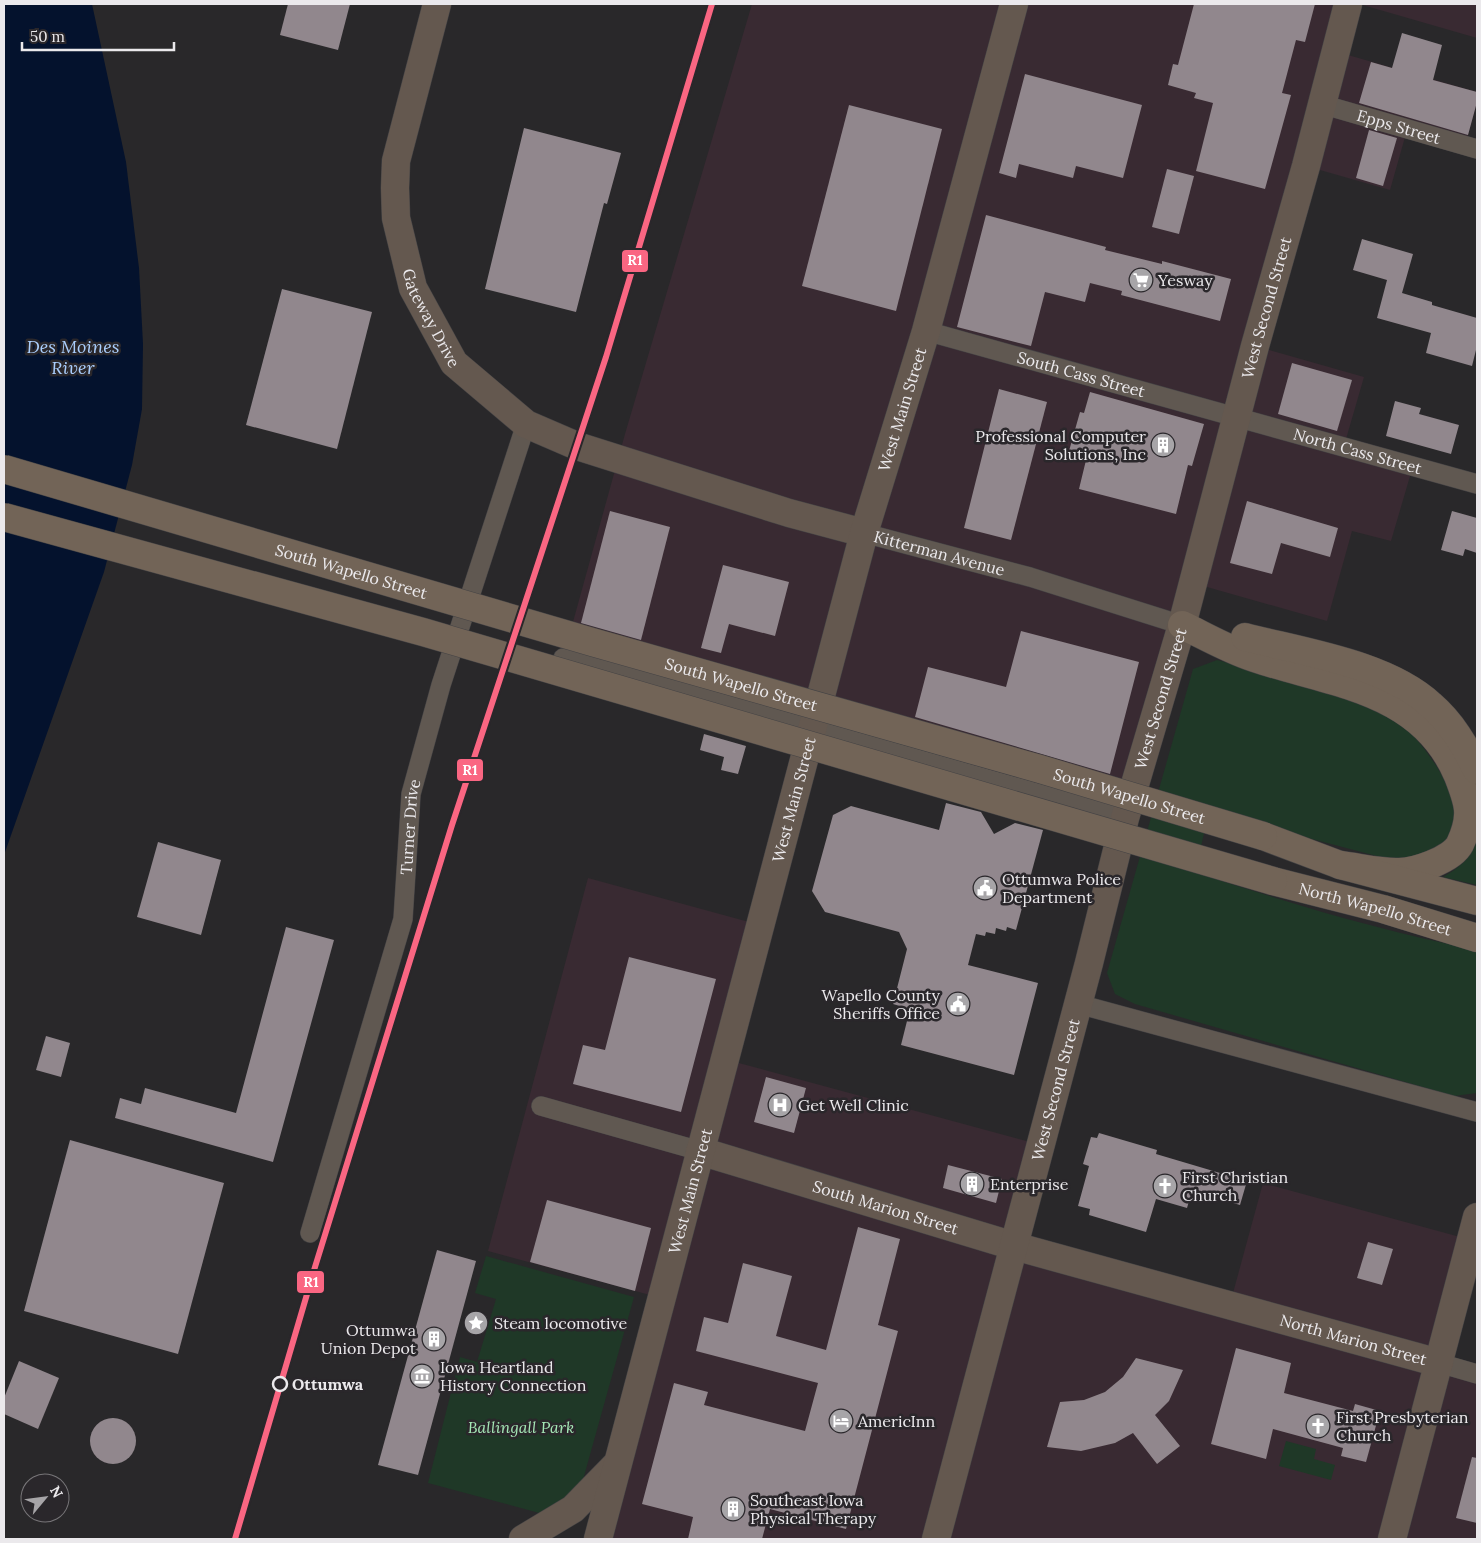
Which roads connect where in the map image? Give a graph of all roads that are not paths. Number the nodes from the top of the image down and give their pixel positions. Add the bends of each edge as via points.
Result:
1 (437, 4) edge
2 (1014, 4) edge
3 (1348, 4) edge
4 (1320, 104) junction
5 (1477, 150) edge
6 (926, 331) junction
7 (1238, 416) junction
8 (526, 424) junction
9 (4, 469) edge
10 (695, 484) joint
11 (1477, 484) edge
12 (4, 517) edge
13 (864, 533) junction
14 (1182, 625) junction
15 (563, 658) dead end
16 (812, 728) junction
17 (1477, 770) edge
18 (1125, 818) junction
19 (1340, 865) junction
20 (1477, 901) edge
21 (1477, 938) edge
22 (1078, 1004) junction
23 (541, 1106) dead end
24 (1477, 1112) edge
25 (700, 1151) junction
26 (1477, 1218) edge
27 (310, 1233) dead end
28 (1014, 1246) junction
29 (1230, 1304) joint
30 (1439, 1363) junction
31 (1477, 1374) edge
32 (618, 1464) junction
33 (522, 1539) edge
34 (598, 1539) edge
35 (936, 1539) edge
36 (1392, 1539) edge

1 - 8 main road, Gateway Drive via 396,161 396,218 413,288 454,363
2 - 6 main road, West Main Street
3 - 4 main road, West Second Street
4 - 5 street, Epps Street
4 - 7 main road, West Second Street
6 - 7 street, South Cass Street
6 - 13 main road, West Main Street
7 - 11 street, North Cass Street
7 - 14 main road, West Second Street
8 - 10 main road, Gateway Drive via 590,452
8 - 27 street, Turner Drive via 441,685 411,794 403,919
9 - 19 highway, South Wapello Street, bridge via 592,642 1040,769 1263,836
10 - 13 main road, Kitterman Avenue
12 - 21 highway, North Wapello Street, bridge via 432,635
13 - 14 street, Kitterman Avenue via 1030,577
13 - 16 main road, West Main Street
14 - 17 highway via 1239,635 1388,676 1430,704 1455,732
14 - 18 main road, West Second Street
14 - 19 highway via 1252,658 1365,689 1398,706 1432,734 1452,763 1467,799 1469,826 1458,848 1437,863 1398,873
15 - 16 street, South Wapello Street
16 - 18 street, South Wapello Street
16 - 25 main road, West Main Street
18 - 22 main road, West Second Street
19 - 20 highway, South Wapello Street
22 - 24 street
22 - 28 main road, West Second Street
23 - 25 street, South Marion Street
25 - 28 main road, South Marion Street
25 - 32 main road, West Main Street
26 - 30 main road
28 - 29 main road, South Marion Street
28 - 35 main road, West Second Street
29 - 30 main road, North Marion Street
30 - 31 street, North Marion Street
30 - 36 main road
32 - 33 main road via 573,1508
32 - 34 main road, West Main Street

